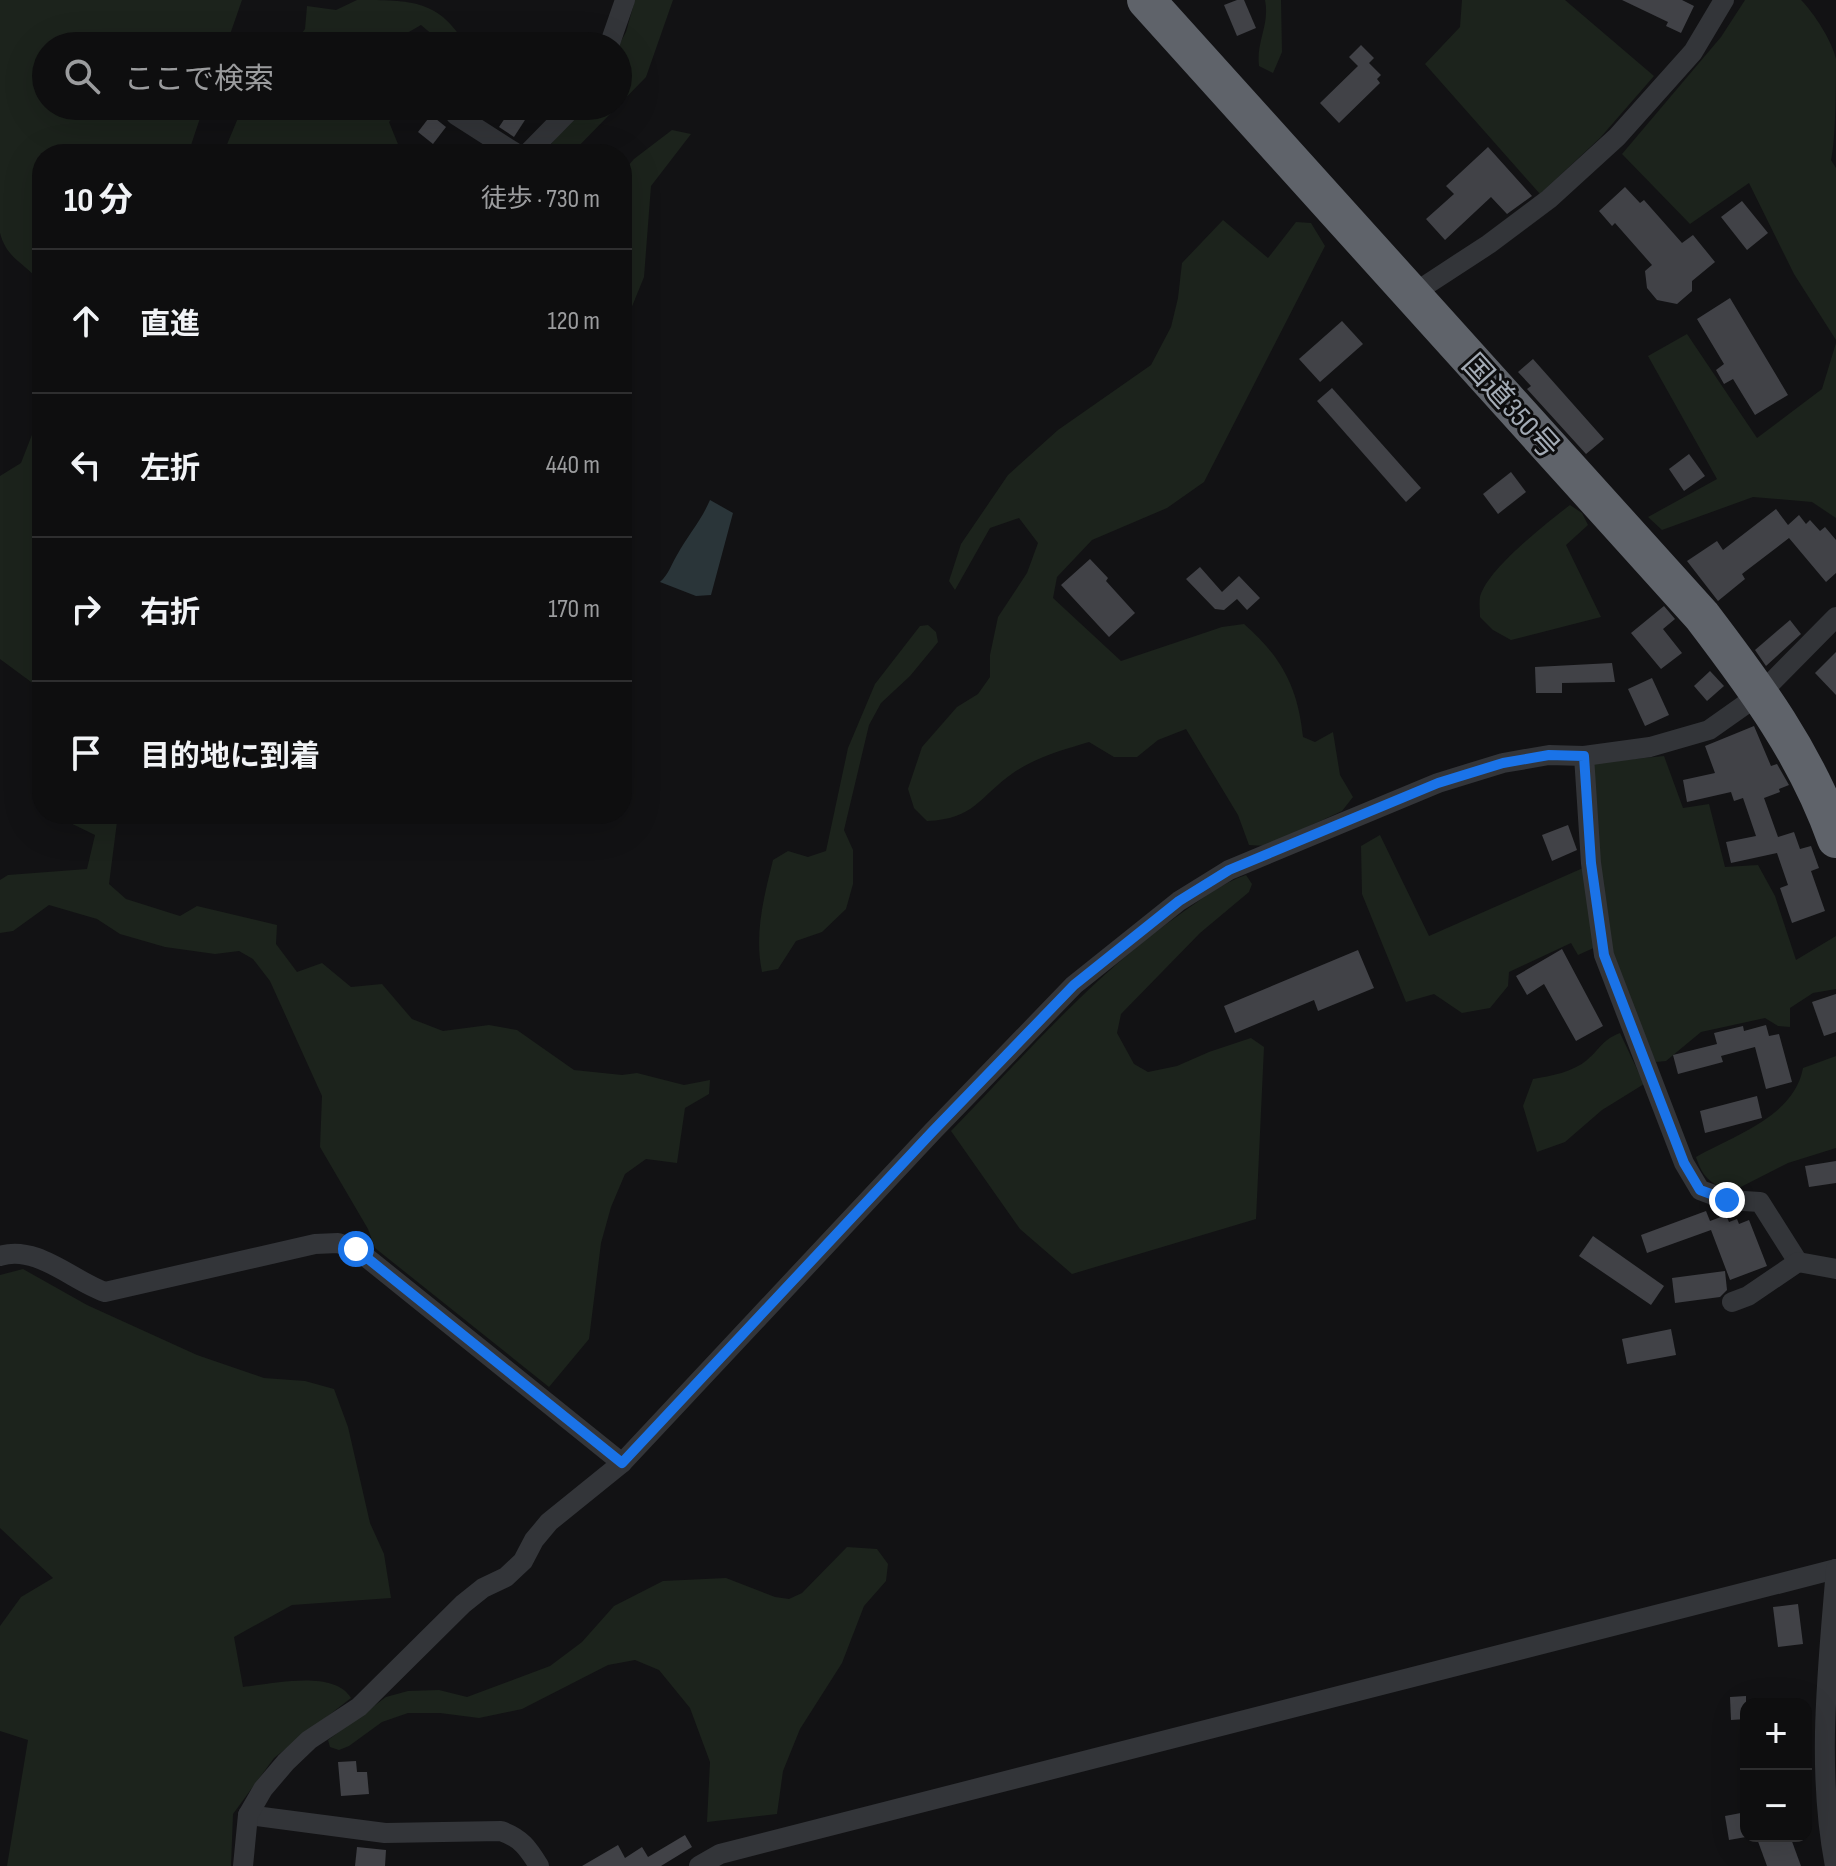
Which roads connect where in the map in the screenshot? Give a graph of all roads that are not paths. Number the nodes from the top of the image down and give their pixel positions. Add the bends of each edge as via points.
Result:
1 (625, 0) edge
2 (1146, 0) edge
3 (1724, 0) edge
4 (614, 32) edge
5 (464, 120) edge
6 (555, 120) edge
7 (501, 144) edge
8 (535, 144) edge
9 (1411, 295) junction
10 (1836, 617) edge
11 (1760, 694) junction
12 (1584, 756) junction
13 (1836, 839) edge
14 (0, 1256) edge
15 (1798, 1262) junction
16 (1836, 1269) edge
17 (1732, 1302) dead end
18 (622, 1463) junction
19 (1836, 1569) edge
20 (248, 1815) junction
21 (243, 1866) edge
22 (539, 1866) edge
23 (699, 1866) edge
24 (1835, 1866) edge

1 - 4 street
2 - 9 highway, 国道350号
3 - 9 street via 1693,52 1617,137 1549,199
5 - 7 street
6 - 8 street
9 - 11 highway, 国道350号 via 1702,616
10 - 11 street
11 - 12 street via 1709,730 1650,747
11 - 13 highway, 国道350号 via 1799,754
12 - 15 street via 1604,955 1684,1163 1700,1190 1727,1200 1760,1202
12 - 18 street via 1549,755 1503,763 1438,783 1229,870 1179,901 1074,985
14 - 18 street via 30,1255 105,1292 338,1243 356,1249
15 - 16 street
15 - 17 street
18 - 20 street via 549,1522 506,1577 463,1604 359,1707 309,1740 263,1789
19 - 23 street via 720,1854
19 - 24 street via 1825,1784
20 - 21 street
20 - 22 street via 385,1833 501,1831 517,1836

